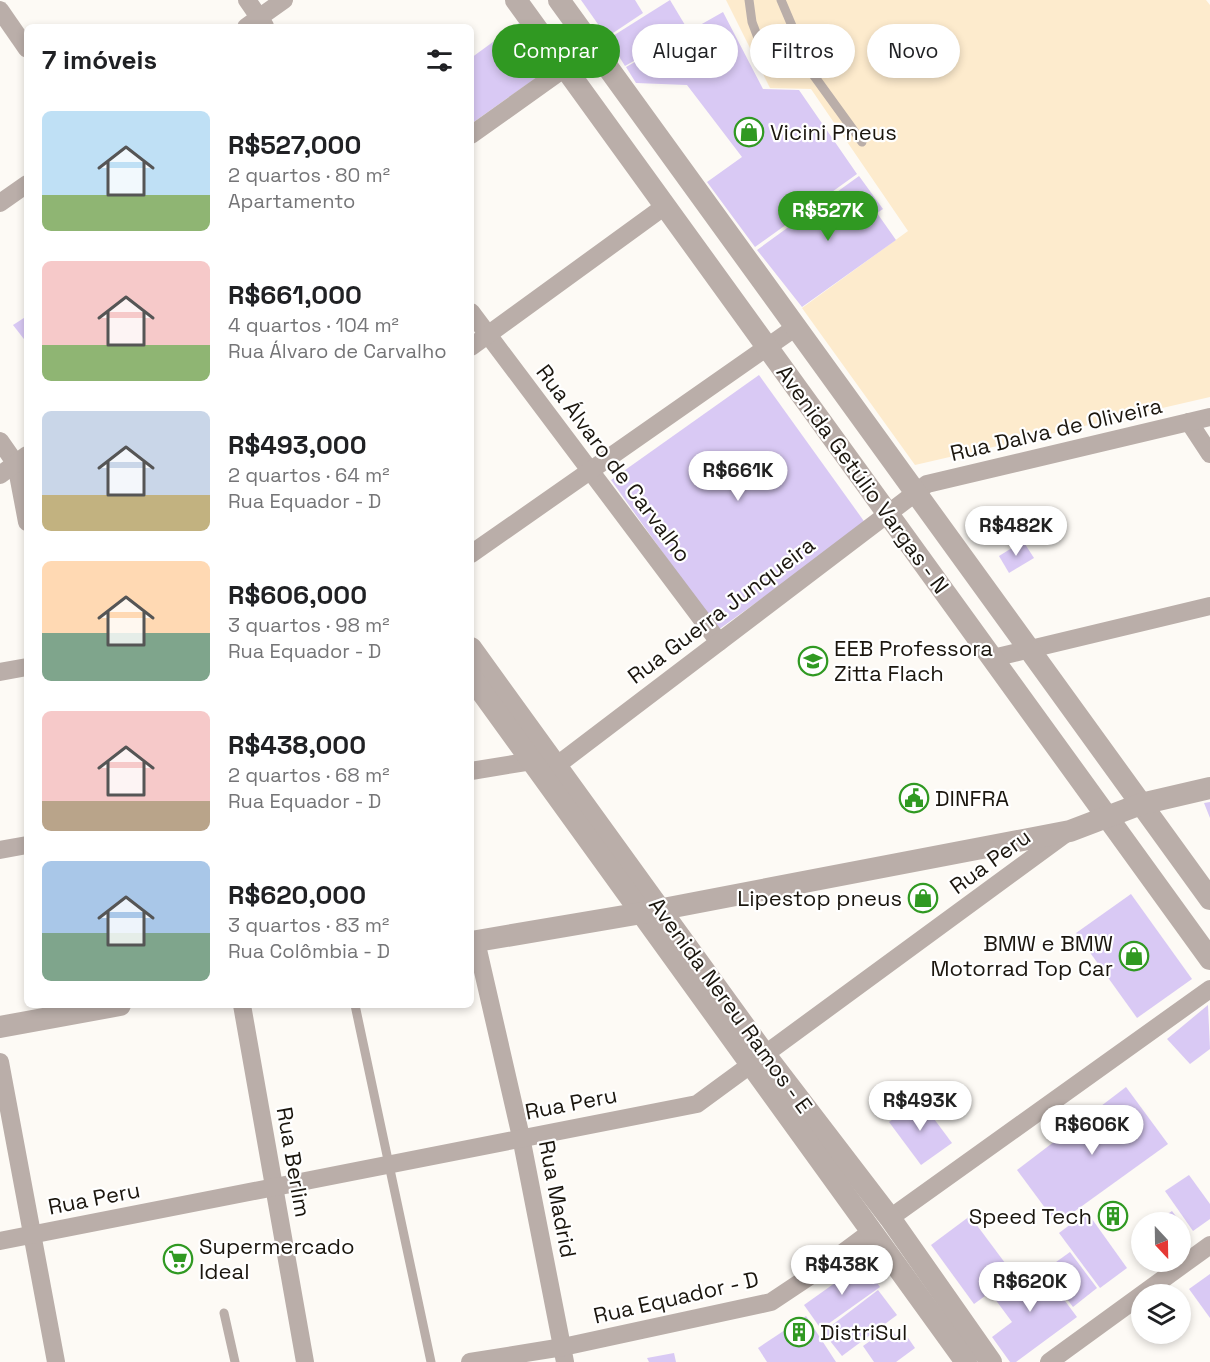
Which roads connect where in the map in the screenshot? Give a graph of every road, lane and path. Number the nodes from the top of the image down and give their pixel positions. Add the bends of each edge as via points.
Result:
1 (247, 0) edge
2 (284, 0) edge
3 (516, 0) edge
4 (559, 0) edge
5 (749, 0) edge
6 (781, 0) edge
7 (0, 10) edge
8 (257, 24) edge
9 (533, 24) edge
10 (576, 24) edge
11 (753, 24) edge
12 (24, 45) edge
13 (551, 78) edge
14 (572, 78) edge
15 (615, 78) edge
16 (474, 133) edge
17 (862, 142) dead end
18 (24, 186) edge
19 (0, 203) edge
20 (665, 206) junction
21 (474, 316) edge
22 (796, 327) junction
23 (488, 335) junction
24 (474, 345) edge
25 (768, 348) junction
26 (1210, 417) edge
27 (1189, 422) junction
28 (0, 441) edge
29 (1210, 454) edge
30 (21, 459) edge
31 (590, 470) junction
32 (0, 475) edge
33 (24, 490) edge
34 (915, 492) junction
35 (888, 513) junction
36 (474, 552) edge
37 (1210, 606) edge
38 (718, 642) junction
39 (1028, 648) junction
40 (474, 652) edge
41 (993, 658) junction
42 (24, 668) edge
43 (0, 672) edge
44 (474, 681) edge
45 (532, 762) junction
46 (556, 766) junction
47 (474, 771) edge
48 (1210, 788) edge
49 (1141, 804) junction
50 (1108, 818) junction
51 (593, 831) junction
52 (1070, 831) junction
53 (24, 846) edge
54 (0, 850) edge
55 (1210, 898) edge
56 (651, 911) junction
57 (474, 941) edge
58 (474, 945) edge
59 (1210, 959) edge
60 (1210, 989) edge
61 (104, 1008) edge
62 (243, 1008) edge
63 (356, 1008) edge
64 (0, 1027) edge
65 (759, 1060) junction
66 (0, 1062) edge
67 (520, 1137) junction
68 (390, 1164) junction
69 (274, 1187) junction
70 (881, 1225) junction
71 (32, 1235) junction
72 (0, 1241) edge
73 (1210, 1245) edge
74 (224, 1313) dead end
75 (564, 1354) edge
76 (56, 1362) edge
77 (235, 1362) edge
78 (304, 1362) edge
79 (431, 1362) edge
80 (470, 1362) edge
81 (966, 1362) edge
82 (991, 1362) edge
83 (1048, 1362) edge

1 - 8 street
2 - 8 street
3 - 9 street, Avenida Getúlio Vargas - N
4 - 10 street, Avenida Getúlio Vargas - N
5 - 11 lane
6 - 17 lane via 812,73
7 - 12 street
13 - 16 street
14 - 20 street, Avenida Getúlio Vargas - N
15 - 22 street, Avenida Getúlio Vargas - N
18 - 19 street
20 - 23 street
20 - 25 street, Avenida Getúlio Vargas - N
21 - 23 street, Rua Álvaro de Carvalho
22 - 25 street
22 - 34 street, Avenida Getúlio Vargas - N
23 - 24 street
23 - 31 street, Rua Álvaro de Carvalho
25 - 31 street
25 - 35 street, Avenida Getúlio Vargas - N
26 - 27 street, Rua Dalva de Oliveira
27 - 29 street
27 - 34 street, Rua Dalva de Oliveira via 927,484
28 - 30 street
30 - 32 street
30 - 33 street
31 - 36 street
31 - 38 street, Rua Álvaro de Carvalho
34 - 35 street, Rua Guerra Junqueira
34 - 39 street, Avenida Getúlio Vargas - N
35 - 38 street, Rua Guerra Junqueira
35 - 41 street, Avenida Getúlio Vargas - N
37 - 39 street
38 - 46 street, Rua Guerra Junqueira
39 - 41 street
39 - 49 street, Avenida Getúlio Vargas - N
40 - 46 street, Avenida Nereu Ramos - E
41 - 50 street, Avenida Getúlio Vargas - N
42 - 43 street
44 - 45 street, Avenida Nereu Ramos - E
45 - 46 street
45 - 47 street
45 - 51 street, Avenida Nereu Ramos - E
46 - 51 street, Avenida Nereu Ramos - E
48 - 49 street
49 - 50 street
49 - 55 street, Avenida Getúlio Vargas - N
50 - 52 street
50 - 59 street, Avenida Getúlio Vargas - N
51 - 56 street, Avenida Nereu Ramos - E
52 - 56 street
52 - 65 street, Rua Peru
53 - 54 street
56 - 57 street
56 - 65 street, Avenida Nereu Ramos - E
58 - 67 street, Rua Madrid
60 - 70 street, Rua Equador - D
61 - 64 street
62 - 69 street, Rua Berlim
63 - 68 lane
65 - 67 street, Rua Peru via 697,1104
65 - 70 street, Avenida Nereu Ramos - E
66 - 71 street
67 - 68 street, Rua Peru
67 - 75 street, Rua Madrid
68 - 69 street, Rua Peru
68 - 79 lane
69 - 71 street, Rua Peru
69 - 78 street, Rua Berlim
70 - 75 street, Rua Equador - D via 771,1302
70 - 81 street, Avenida Nereu Ramos - E
70 - 82 street, Avenida Nereu Ramos - E
71 - 72 street, Rua Peru
71 - 76 street
73 - 83 street
74 - 77 lane
75 - 80 street, Rua Equador - D

